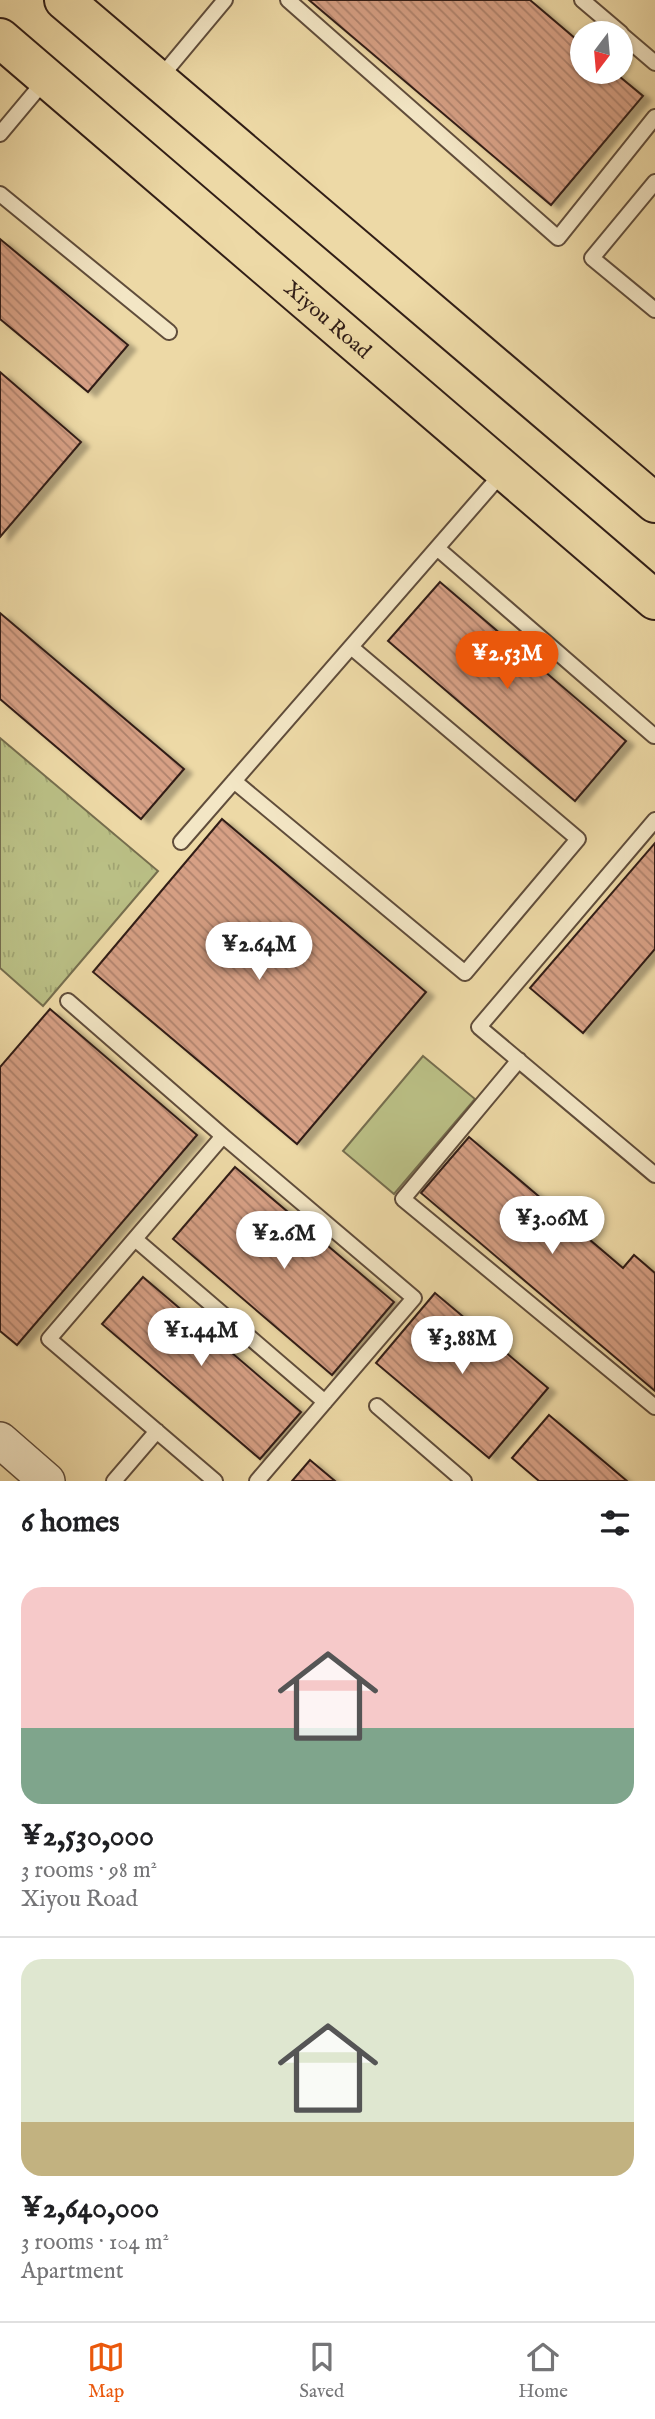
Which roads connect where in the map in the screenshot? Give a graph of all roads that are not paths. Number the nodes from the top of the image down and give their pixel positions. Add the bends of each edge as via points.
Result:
1 (64, 0) edge
2 (225, 0) edge
3 (288, 0) edge
4 (582, 0) edge
5 (606, 21) edge
6 (0, 38) edge
7 (634, 45) edge
8 (655, 63) edge
9 (47, 78) junction
10 (158, 80) junction
11 (655, 117) edge
12 (0, 134) edge
13 (655, 182) edge
14 (0, 194) edge
15 (655, 310) edge
16 (169, 332) dead end
17 (505, 470) junction
18 (655, 503) edge
19 (437, 548) junction
20 (655, 600) edge
21 (351, 647) junction
22 (654, 736) edge
23 (234, 781) junction
24 (655, 820) edge
25 (181, 842) dead end
26 (68, 1001) dead end
27 (519, 1060) junction
28 (223, 1136) junction
29 (655, 1175) edge
30 (135, 1239) junction
31 (324, 1402) junction
32 (377, 1406) dead end
33 (655, 1407) edge
34 (157, 1431) junction
35 (0, 1440) edge
36 (47, 1481) edge
37 (114, 1481) edge
38 (215, 1481) edge
39 (257, 1481) edge
40 (464, 1481) edge

1 - 10 main road
2 - 10 lane
3 - 11 lane via 558,238
4 - 5 lane
6 - 9 main road, Xiyou Road
7 - 8 lane
9 - 12 lane
9 - 17 main road, Xiyou Road
10 - 18 main road
13 - 15 lane via 592,258
14 - 16 lane
17 - 19 lane
17 - 20 main road, Xiyou Road
19 - 21 lane
19 - 22 lane
21 - 23 lane
21 - 23 lane via 578,839 465,973
23 - 25 lane
24 - 27 lane via 479,1027
26 - 28 lane
27 - 29 lane
27 - 33 lane via 403,1199
28 - 30 lane
28 - 31 lane via 414,1298
30 - 31 lane
30 - 34 lane via 49,1339
31 - 39 lane
32 - 40 lane
34 - 37 lane
34 - 38 lane
35 - 36 street

